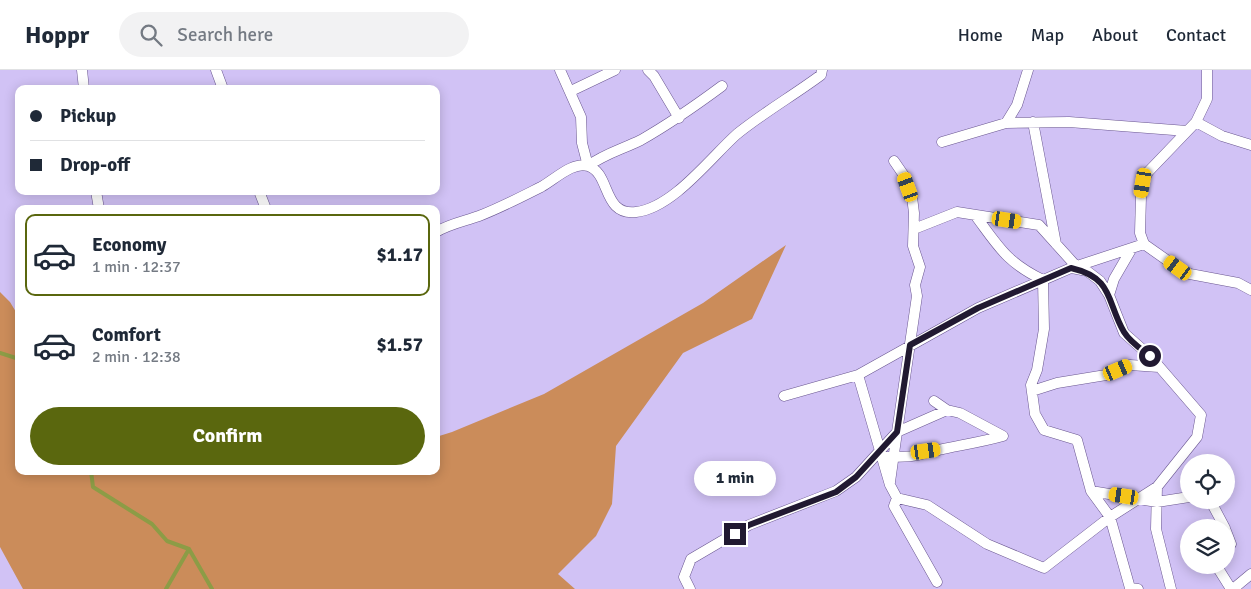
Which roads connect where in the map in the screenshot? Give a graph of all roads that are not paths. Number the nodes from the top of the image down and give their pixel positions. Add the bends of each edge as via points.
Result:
1 (82, 70) edge
2 (216, 70) edge
3 (560, 70) edge
4 (615, 70) edge
5 (648, 70) edge
6 (822, 70) edge
7 (1028, 70) edge
8 (1207, 70) edge
9 (84, 85) edge
10 (222, 85) edge
11 (722, 86) dead end
12 (570, 91) junction
13 (679, 118) junction
14 (1033, 122) junction
15 (1196, 122) junction
16 (1006, 123) junction
17 (1187, 131) junction
18 (942, 142) dead end
19 (1251, 146) edge
20 (894, 161) dead end
21 (588, 166) junction
22 (975, 215) junction
23 (914, 229) junction
24 (440, 230) edge
25 (1056, 244) junction
26 (1144, 244) junction
27 (1132, 248) junction
28 (1073, 267) junction
29 (1043, 280) junction
30 (1251, 290) edge
31 (1109, 295) junction
32 (910, 345) junction
33 (1159, 367) junction
34 (858, 375) junction
35 (1032, 390) junction
36 (784, 396) dead end
37 (934, 401) dead end
38 (947, 410) junction
39 (897, 432) junction
40 (881, 453) junction
41 (894, 456) junction
42 (890, 485) junction
43 (1157, 487) junction
44 (1091, 491) junction
45 (897, 498) junction
46 (1180, 498) edge
47 (1140, 499) junction
48 (1157, 502) junction
49 (1110, 517) junction
50 (1222, 574) edge
51 (1251, 574) edge
52 (937, 582) dead end
53 (690, 589) edge
54 (1138, 589) edge
55 (1171, 589) edge
56 (1232, 589) edge

1 - 9 street
2 - 10 street
3 - 12 street
4 - 12 street
5 - 13 street
6 - 21 street via 821,75 741,132 708,165 663,202 638,212 624,212 616,208 596,171
7 - 16 street via 1018,105
8 - 15 street via 1207,99
11 - 13 street
12 - 21 street via 581,117 582,143
13 - 21 street
14 - 16 street
14 - 17 street
14 - 25 street
15 - 17 street
15 - 19 street
16 - 18 street
17 - 26 street via 1148,172 1143,183 1140,233
20 - 23 street via 905,177 912,197
21 - 24 street via 577,166 481,215
22 - 23 street via 958,212
22 - 25 street via 1039,225
22 - 29 street via 1003,253 1023,270
23 - 32 street via 913,246 920,267 915,285 917,296
25 - 28 street
26 - 27 street
26 - 30 street via 1190,274 1238,283
27 - 28 street
27 - 31 street via 1114,279
28 - 29 street
28 - 31 street via 1100,281
29 - 32 street via 978,308
29 - 35 street via 1044,329
31 - 33 street via 1124,333
32 - 34 street
32 - 39 street
33 - 35 street via 1130,365 1106,375
33 - 43 street via 1201,415 1197,437
34 - 36 street
34 - 40 street
35 - 44 street via 1035,414 1044,430 1077,440
37 - 38 street
38 - 39 street
38 - 41 street via 960,413 1003,436 926,451 917,456
39 - 40 street
39 - 41 street
40 - 41 street
40 - 42 street
40 - 53 street via 836,492 749,525 691,559 684,577
41 - 42 street
42 - 45 street
43 - 47 street
43 - 48 street
44 - 47 street
44 - 49 street
45 - 49 street via 927,506 987,544 1044,568
45 - 52 street via 894,506
46 - 48 street
47 - 48 street
47 - 49 street
48 - 55 street via 1156,529
49 - 54 street via 1130,588
50 - 56 street
51 - 56 street

